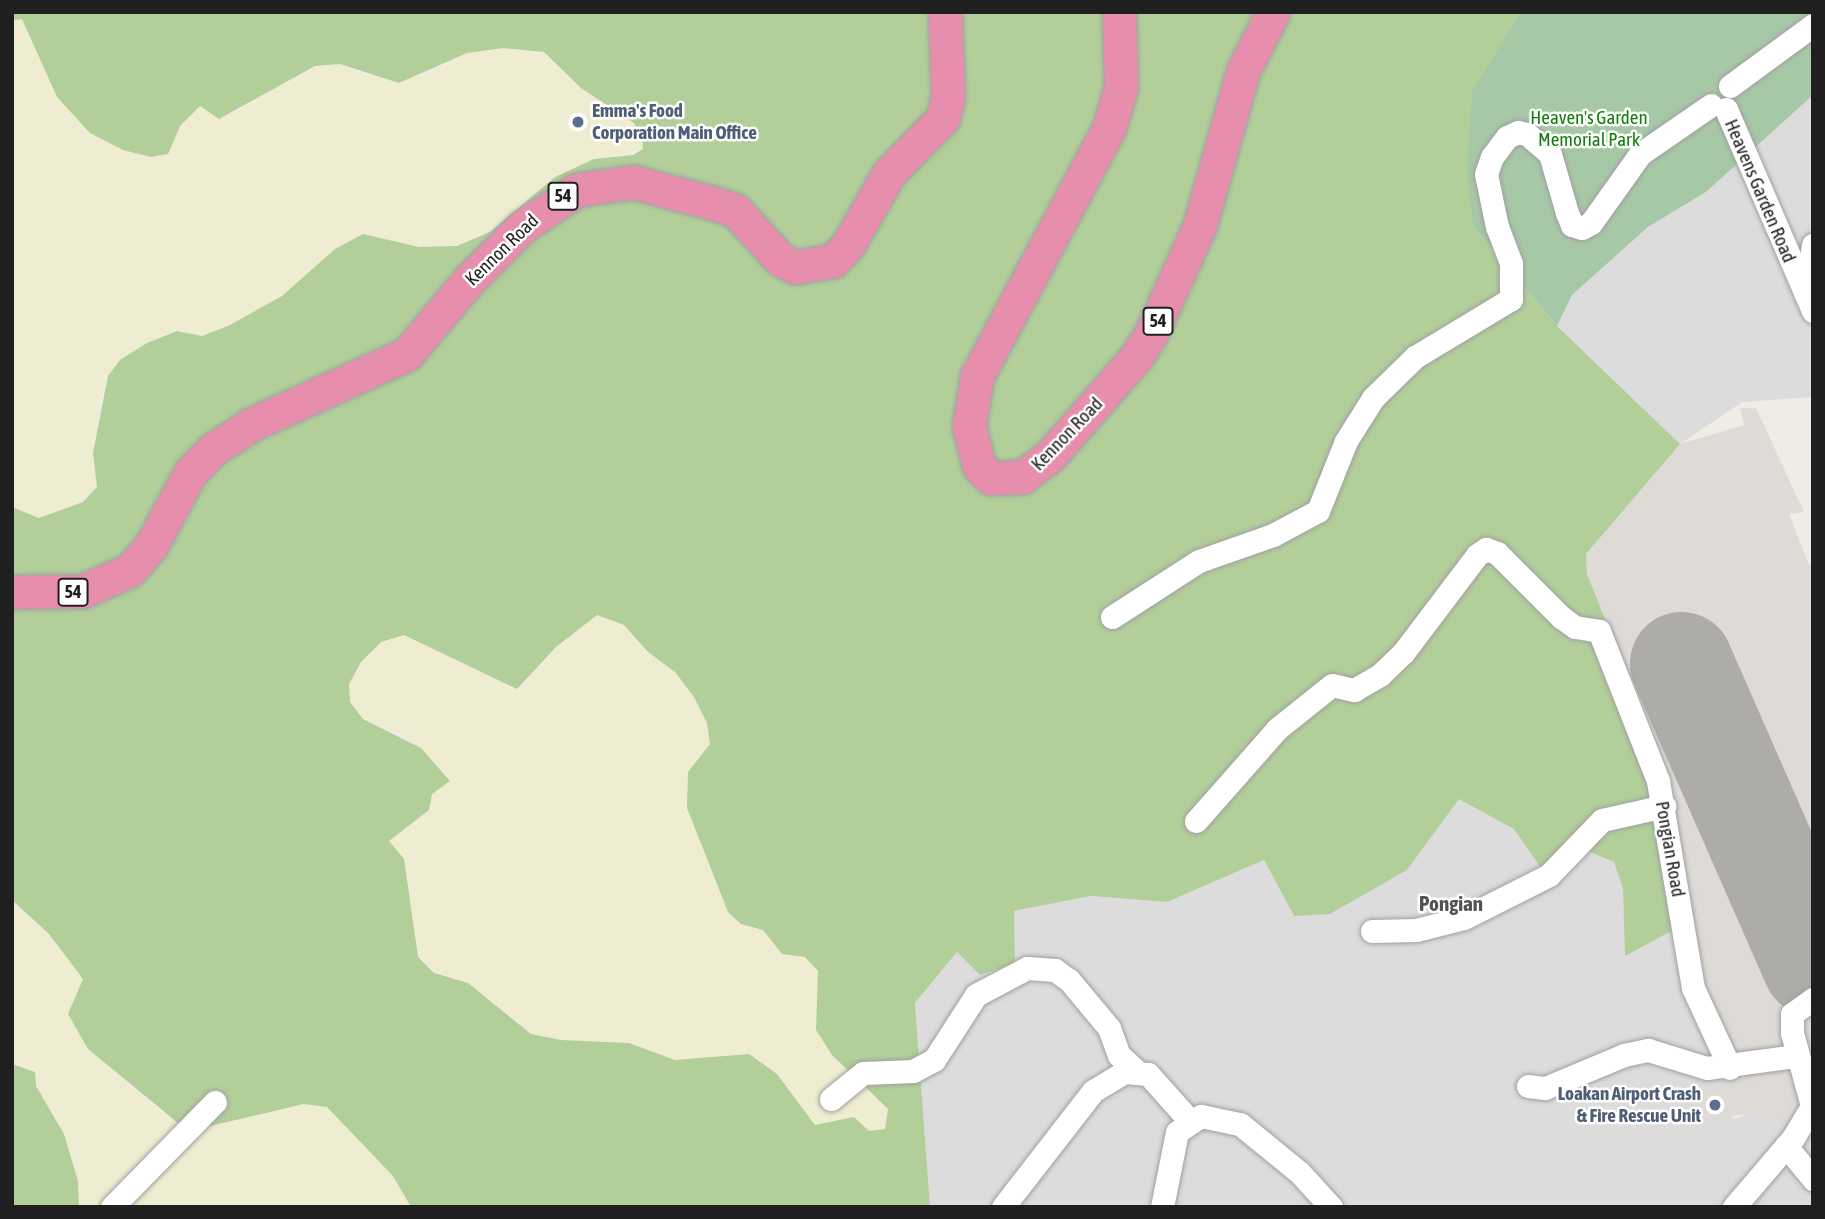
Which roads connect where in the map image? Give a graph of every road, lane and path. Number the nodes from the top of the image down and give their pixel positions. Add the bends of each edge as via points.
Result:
1 (945, 12) edge
2 (1119, 12) edge
3 (1273, 12) edge
4 (1813, 25) edge
5 (1718, 107) junction
6 (1813, 245) edge
7 (1809, 303) edge
8 (12, 592) edge
9 (1112, 617) dead end
10 (1664, 806) junction
11 (1196, 821) dead end
12 (1372, 931) dead end
13 (1813, 999) edge
14 (1796, 1056) junction
15 (1730, 1068) junction
16 (1135, 1070) junction
17 (1528, 1086) dead end
18 (831, 1099) dead end
19 (215, 1102) dead end
20 (1190, 1121) junction
21 (1786, 1146) junction
22 (1813, 1180) edge
23 (112, 1207) edge
24 (1003, 1207) edge
25 (1162, 1207) edge
26 (1331, 1207) edge
27 (1734, 1207) edge

1 - 8 highway, Kennon Road / 54 via 948,97 943,118 889,173 834,261 795,267 780,259 735,210 713,203 633,182 576,190 522,227 470,279 407,354 252,424 212,450 190,473 151,546 130,570 83,591
2 - 3 highway, Kennon Road / 54 via 1121,87 1109,128 977,376 969,426 979,466 991,478 1014,480 1033,471 1079,426 1144,345 1169,301 1200,225 1243,71
4 - 5 street via 1730,86 1735,99
5 - 7 street, Heavens Garden Road
5 - 9 street via 1640,155 1591,223 1582,228 1572,225 1550,153 1527,134 1518,131 1507,137 1486,174 1497,227 1511,263 1511,299 1415,357 1373,398 1346,441 1318,511 1273,535 1220,550
6 - 7 street
10 - 11 street, Pongian Road via 1599,631 1575,627 1497,553 1486,549 1461,573 1403,653 1380,675 1354,691 1332,685 1308,701 1276,729
10 - 12 street via 1602,820 1549,875 1464,918 1416,930
10 - 15 street, Pongian Road via 1693,988
13 - 14 street via 1792,1014
14 - 15 street via 1756,1059
14 - 21 street via 1812,1106
15 - 17 street via 1707,1068 1648,1051 1624,1055 1545,1088
16 - 18 street via 1119,1055 1109,1028 1074,985 1055,970 1027,968 976,995 934,1060 913,1071 863,1073
16 - 20 street via 1149,1074
16 - 24 street via 1093,1091
19 - 23 street
20 - 25 street via 1177,1132 1171,1148 1169,1188
20 - 26 street via 1215,1116 1240,1124 1300,1173
21 - 22 street
21 - 27 street

